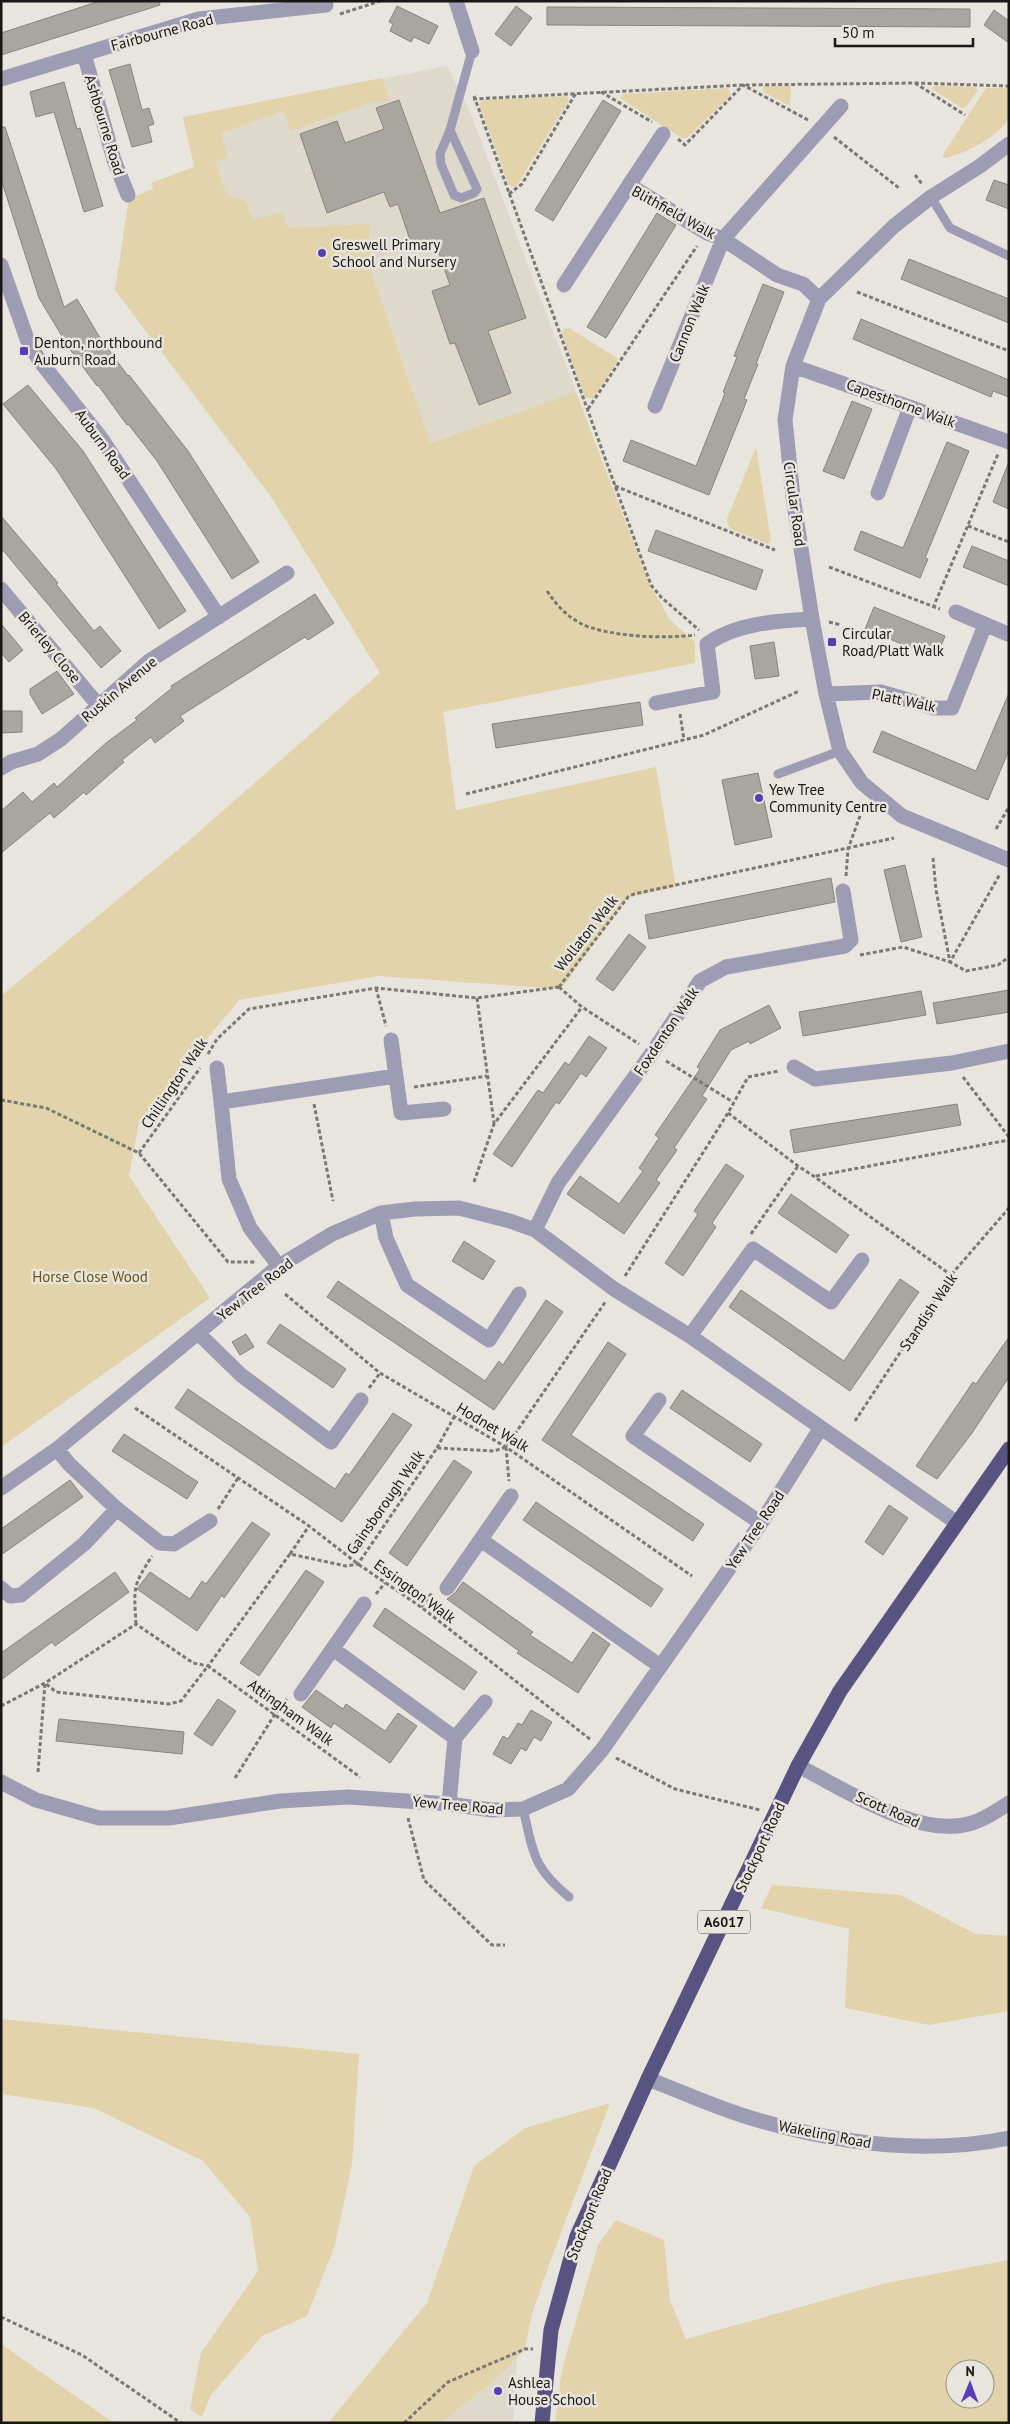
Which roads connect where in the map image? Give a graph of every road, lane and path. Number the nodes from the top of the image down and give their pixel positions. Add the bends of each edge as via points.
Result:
1 (380, 1) edge
2 (456, 1) edge
3 (326, 6) joint
4 (472, 51) joint
5 (84, 54) junction
6 (1, 79) edge
7 (915, 83) junction
8 (743, 85) junction
9 (1009, 86) edge
10 (475, 90) dead end
11 (601, 92) junction
12 (576, 93) junction
13 (474, 99) junction
14 (841, 106) dead end
15 (965, 115) dead end
16 (822, 128) junction
17 (450, 130) junction
18 (666, 132) junction
19 (1009, 144) edge
20 (629, 185) junction
21 (899, 188) dead end
22 (509, 194) junction
23 (128, 195) dead end
24 (931, 197) junction
25 (707, 232) junction
26 (722, 239) junction
27 (1009, 256) edge
28 (1, 265) edge
29 (564, 286) dead end
30 (857, 292) dead end
31 (818, 299) junction
32 (1009, 351) edge
33 (793, 366) junction
34 (655, 406) dead end
35 (910, 407) junction
36 (587, 410) junction
37 (1007, 441) edge
38 (614, 485) junction
39 (878, 493) dead end
40 (968, 526) junction
41 (1009, 542) edge
42 (774, 550) dead end
43 (829, 567) dead end
44 (287, 573) dead end
45 (1, 589) edge
46 (547, 591) dead end
47 (933, 608) junction
48 (956, 612) joint
49 (219, 618) junction
50 (812, 619) junction
51 (985, 625) junction
52 (1008, 634) edge
53 (799, 691) dead end
54 (826, 694) junction
55 (678, 699) junction
56 (656, 703) dead end
57 (99, 706) junction
58 (684, 740) junction
59 (840, 751) junction
60 (1, 768) edge
61 (778, 774) dead end
62 (466, 794) dead end
63 (1009, 807) edge
64 (860, 816) dead end
65 (996, 829) dead end
66 (894, 838) dead end
67 (848, 849) junction
68 (933, 858) dead end
69 (1008, 860) edge
70 (843, 891) joint
71 (845, 946) junction
72 (1009, 956) edge
73 (950, 962) junction
74 (559, 987) junction
75 (376, 988) junction
76 (477, 998) junction
77 (390, 1040) joint
78 (1009, 1052) edge
79 (952, 1063) junction
80 (218, 1068) dead end
81 (794, 1068) joint
82 (488, 1076) junction
83 (397, 1082) junction
84 (311, 1089) junction
85 (1, 1100) edge
86 (221, 1102) junction
87 (444, 1108) dead end
88 (728, 1113) junction
89 (494, 1124) junction
90 (1009, 1138) edge
91 (139, 1153) junction
92 (798, 1166) junction
93 (815, 1176) junction
94 (474, 1182) dead end
95 (333, 1202) dead end
96 (1009, 1208) edge
97 (380, 1213) junction
98 (535, 1230) junction
99 (753, 1249) junction
100 (862, 1260) dead end
101 (244, 1261) dead end
102 (280, 1266) junction
103 (951, 1275) junction
104 (614, 1289) junction
105 (285, 1294) dead end
106 (519, 1294) dead end
107 (199, 1334) junction
108 (690, 1336) junction
109 (361, 1400) dead end
110 (659, 1400) dead end
111 (135, 1408) dead end
112 (454, 1417) junction
113 (854, 1421) dead end
114 (820, 1429) junction
115 (506, 1447) junction
116 (437, 1448) junction
117 (57, 1449) junction
118 (1009, 1449) edge
119 (238, 1478) junction
120 (1, 1488) edge
121 (511, 1496) joint
122 (117, 1509) junction
123 (210, 1521) joint
124 (761, 1523) junction
125 (957, 1523) junction
126 (309, 1526) junction
127 (481, 1540) junction
128 (160, 1543) junction
129 (290, 1554) junction
130 (358, 1564) junction
131 (692, 1576) dead end
132 (1, 1588) edge
133 (447, 1588) dead end
134 (364, 1604) dead end
135 (136, 1624) junction
136 (332, 1649) junction
137 (208, 1666) junction
138 (660, 1666) junction
139 (45, 1683) junction
140 (301, 1694) joint
141 (485, 1702) dead end
142 (1, 1706) edge
143 (274, 1714) junction
144 (455, 1738) junction
145 (602, 1750) junction
146 (798, 1766) junction
147 (38, 1772) dead end
148 (360, 1777) dead end
149 (235, 1778) dead end
150 (1, 1782) edge
151 (407, 1800) junction
152 (1009, 1803) edge
153 (449, 1804) junction
154 (523, 1809) junction
155 (776, 1814) junction
156 (569, 1897) dead end
157 (505, 1945) dead end
158 (648, 2079) junction
159 (1009, 2138) edge
160 (1, 2318) edge
161 (525, 2349) dead end
162 (181, 2423) edge
163 (404, 2423) edge
164 (542, 2423) edge

1 - 3 path via 343,14 328,14
2 - 4 street
3 - 5 street, Fairbourne Road via 199,20
4 - 17 lane
5 - 6 street, Fairbourne Road
5 - 23 street, Ashbourne Road via 114,160
7 - 8 path
7 - 9 path
7 - 15 path
8 - 11 path
8 - 16 path
8 - 18 path via 685,145
10 - 13 path
11 - 12 path
11 - 18 path
12 - 13 path
12 - 22 path via 522,184
13 - 22 path
14 - 16 street
16 - 21 path
16 - 26 street
17 - 17 lane via 440,154 454,195 461,198 474,193 476,185
18 - 20 street
19 - 24 street, Circular Road
20 - 25 street, Blithfield Walk
20 - 29 street, Blithfield Walk
22 - 36 path
24 - 27 lane via 950,228
24 - 31 street, Circular Road via 894,226
25 - 26 street, Blithfield Walk
25 - 36 path
26 - 31 street, Blithfield Walk via 777,275 803,284
26 - 34 street, Cannon Walk
28 - 49 street, Auburn Road via 27,339 39,360 101,438
30 - 32 path
31 - 33 street, Circular Road
33 - 35 street, Capesthorne Walk
33 - 50 street, Circular Road via 785,420
35 - 37 street, Capesthorne Walk
35 - 39 street
36 - 38 path
37 - 40 path
38 - 42 path
38 - 46 path via 651,585 703,634 654,637 581,624 559,609
40 - 41 path
40 - 47 path
43 - 47 path
44 - 49 street, Ruskin Avenue
45 - 57 street, Brierley Close
47 - 48 path
48 - 51 street
49 - 57 street, Ruskin Avenue via 149,661
50 - 54 street, Circular Road
50 - 55 street via 741,628 718,636 707,644 713,692
51 - 52 street
51 - 54 street, Platt Walk via 952,708 935,708 881,692
53 - 58 path via 704,735
54 - 59 street, Circular Road
55 - 56 street
55 - 58 path
57 - 60 street, Ruskin Avenue via 38,754
58 - 62 path
59 - 61 lane
59 - 69 street, Circular Road via 862,783 902,816
63 - 65 path
64 - 67 path
66 - 67 path, Wollaton Walk
67 - 70 path
67 - 74 path, Wollaton Walk via 634,894 628,897
68 - 73 path
69 - 73 path
70 - 71 street via 851,933 851,940
71 - 73 path via 858,955 903,947
71 - 98 street, Foxdenton Walk via 726,967 700,981 558,1183
72 - 73 path via 998,965 966,971
74 - 76 path, Chillington Walk
74 - 89 path, Wollaton Walk via 582,1006
75 - 76 path, Chillington Walk
75 - 77 path
75 - 91 path, Chillington Walk via 249,1009 217,1039 192,1082
76 - 82 path
77 - 83 street
78 - 79 street
79 - 81 street via 815,1078
79 - 90 path
80 - 86 street
81 - 88 path via 748,1077
82 - 83 path
82 - 89 path
83 - 84 street
83 - 87 street via 401,1113
84 - 86 street
84 - 95 path
85 - 91 path via 46,1108
86 - 102 street via 229,1179 250,1228
88 - 92 path
88 - 104 path via 632,1267
89 - 94 path, Wollaton Walk
90 - 93 path
91 - 101 path via 228,1262
92 - 93 path
92 - 99 path via 748,1238
93 - 103 path
96 - 103 path, Standish Walk
97 - 98 street, Yew Tree Road via 459,1208
97 - 102 street, Yew Tree Road via 332,1234
97 - 106 street via 386,1238 407,1286 488,1340
98 - 104 street, Yew Tree Road
99 - 100 street via 831,1302
99 - 108 street
102 - 107 street, Yew Tree Road
103 - 113 path, Standish Walk
104 - 108 street, Yew Tree Road
104 - 115 path
105 - 112 path, Hodnet Walk via 380,1372
107 - 109 street via 241,1375 331,1442
107 - 117 street, Yew Tree Road
108 - 114 street, Yew Tree Road
110 - 124 street via 633,1436
111 - 119 path, Essington Walk
112 - 115 path, Hodnet Walk
112 - 116 path
114 - 124 street, Yew Tree Road
114 - 125 street, Yew Tree Road
115 - 116 path, Gainsborough Walk via 494,1451
115 - 121 path
115 - 131 path, Hodnet Walk
116 - 130 path, Gainsborough Walk
117 - 120 street, Yew Tree Road
117 - 122 street
118 - 125 highway, Stockport Road / A6017
119 - 123 path
119 - 126 path, Essington Walk
121 - 127 street
122 - 128 street
122 - 132 street via 84,1544 21,1595 10,1596
123 - 128 street via 174,1544
124 - 138 street, Yew Tree Road
125 - 146 highway, Stockport Road / A6017 via 840,1691
126 - 129 path
126 - 130 path, Essington Walk
127 - 133 street
127 - 138 street
128 - 135 path via 134,1589
129 - 130 path, Gainsborough Walk via 346,1566
129 - 137 path
130 - 145 path, Essington Walk via 421,1607
134 - 136 street
135 - 137 path via 193,1663
135 - 139 path
136 - 140 street
136 - 144 street
137 - 139 path via 181,1701 169,1704 56,1692
137 - 143 path, Attingham Walk
138 - 145 street, Yew Tree Road
139 - 142 path
139 - 147 path
140 - 143 path via 289,1697
141 - 144 street
143 - 148 path, Attingham Walk
143 - 149 path
144 - 153 street
145 - 154 street, Yew Tree Road via 568,1790
145 - 155 path, Essington Walk via 675,1789
146 - 152 street, Scott Road via 903,1819 929,1827 971,1824
146 - 155 highway, Stockport Road / A6017
150 - 151 street, Yew Tree Road via 36,1800 98,1818 169,1818 280,1801 348,1797
151 - 153 street, Yew Tree Road
151 - 157 path via 408,1820 424,1880 492,1945
153 - 154 street, Yew Tree Road via 492,1810
154 - 156 lane via 535,1861
155 - 158 highway, Stockport Road / A6017
158 - 159 street, Wakeling Road via 760,2121 813,2134 888,2145 936,2146 979,2144
158 - 164 highway, Stockport Road / A6017 via 575,2244 551,2330
160 - 162 path via 82,2355
161 - 163 path via 448,2382

